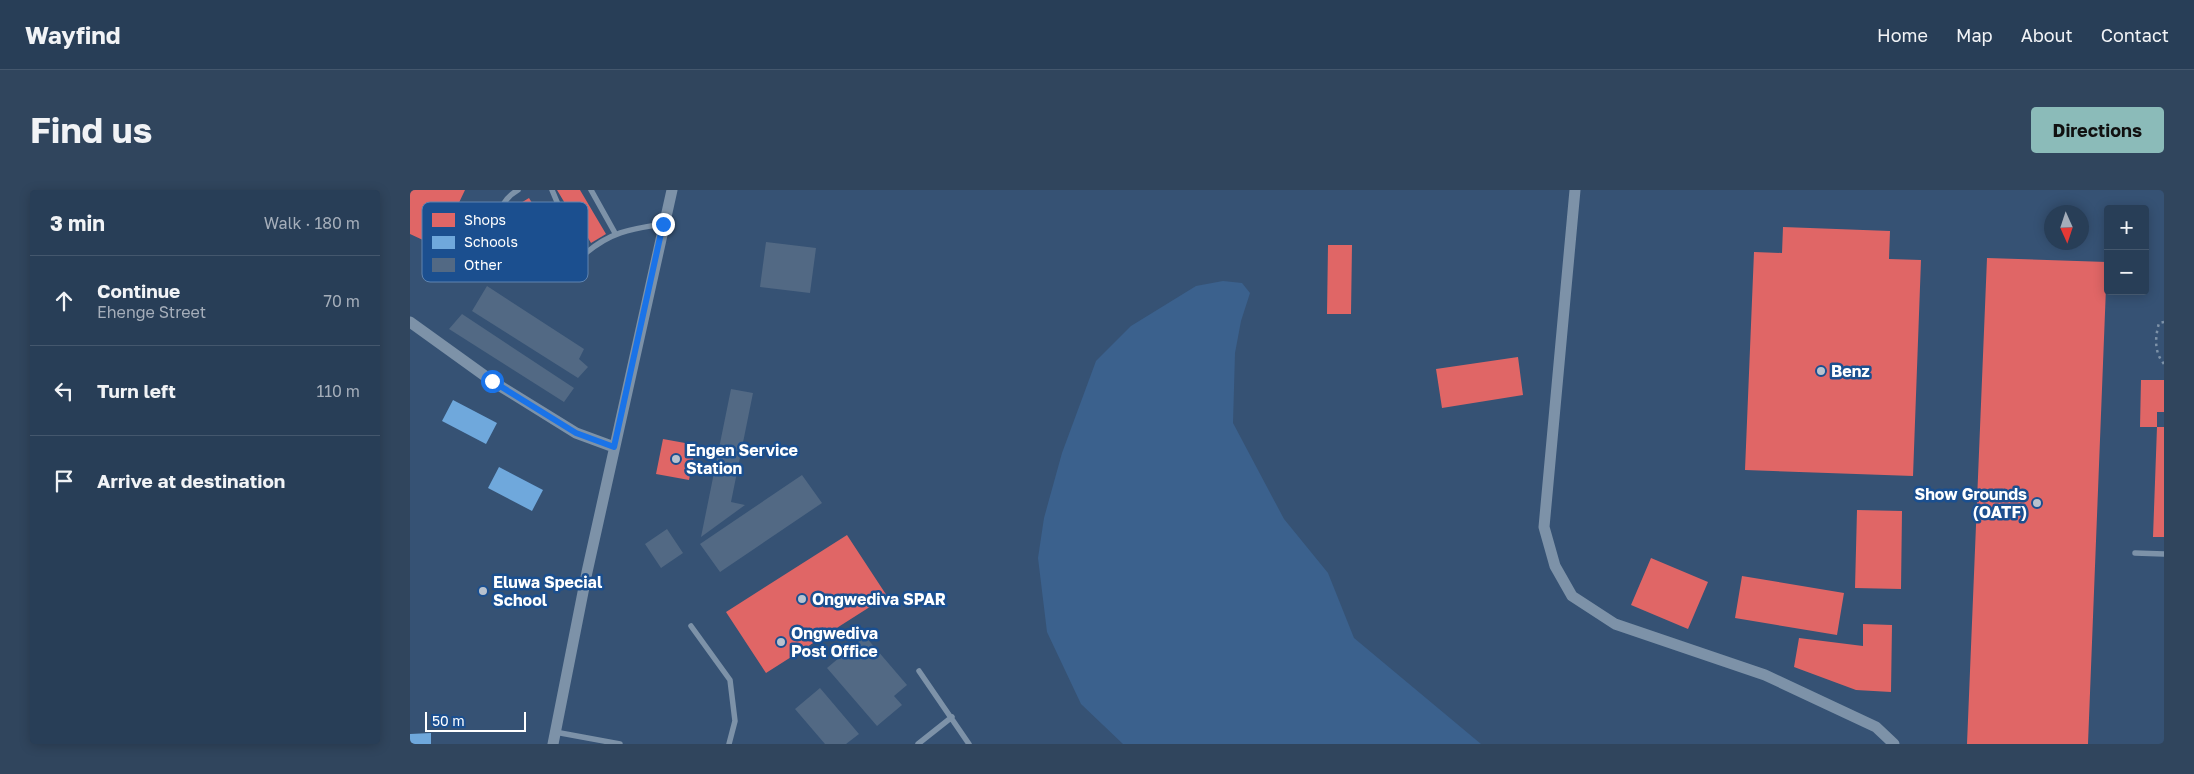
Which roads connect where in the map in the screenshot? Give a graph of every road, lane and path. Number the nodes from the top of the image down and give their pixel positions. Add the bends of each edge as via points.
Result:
1 (518, 190) edge
2 (552, 190) edge
3 (591, 190) edge
4 (672, 190) edge
5 (1575, 190) edge
6 (503, 202) edge
7 (557, 202) edge
8 (663, 224) junction
9 (615, 233) junction
10 (588, 252) edge
11 (410, 322) edge
12 (2164, 322) edge
13 (2164, 364) edge
14 (614, 447) junction
15 (2136, 552) dead end
16 (2164, 554) edge
17 (691, 626) dead end
18 (919, 671) dead end
19 (952, 717) junction
20 (555, 732) junction
21 (553, 744) edge
22 (620, 744) edge
23 (729, 744) edge
24 (918, 744) edge
25 (969, 744) edge
26 (1894, 744) edge

1 - 6 lane
2 - 7 lane
3 - 9 lane
4 - 8 street
5 - 26 street via 1544,527 1554,566 1572,596 1615,624 1765,675 1876,727
8 - 9 lane
8 - 14 street
9 - 10 lane
11 - 14 street via 492,381 576,433
12 - 13 path via 2159,324 2155,337 2157,353
14 - 20 street
15 - 16 lane
17 - 23 lane via 730,680 735,721
18 - 19 lane
19 - 24 lane
19 - 25 lane
20 - 21 street
20 - 22 lane

